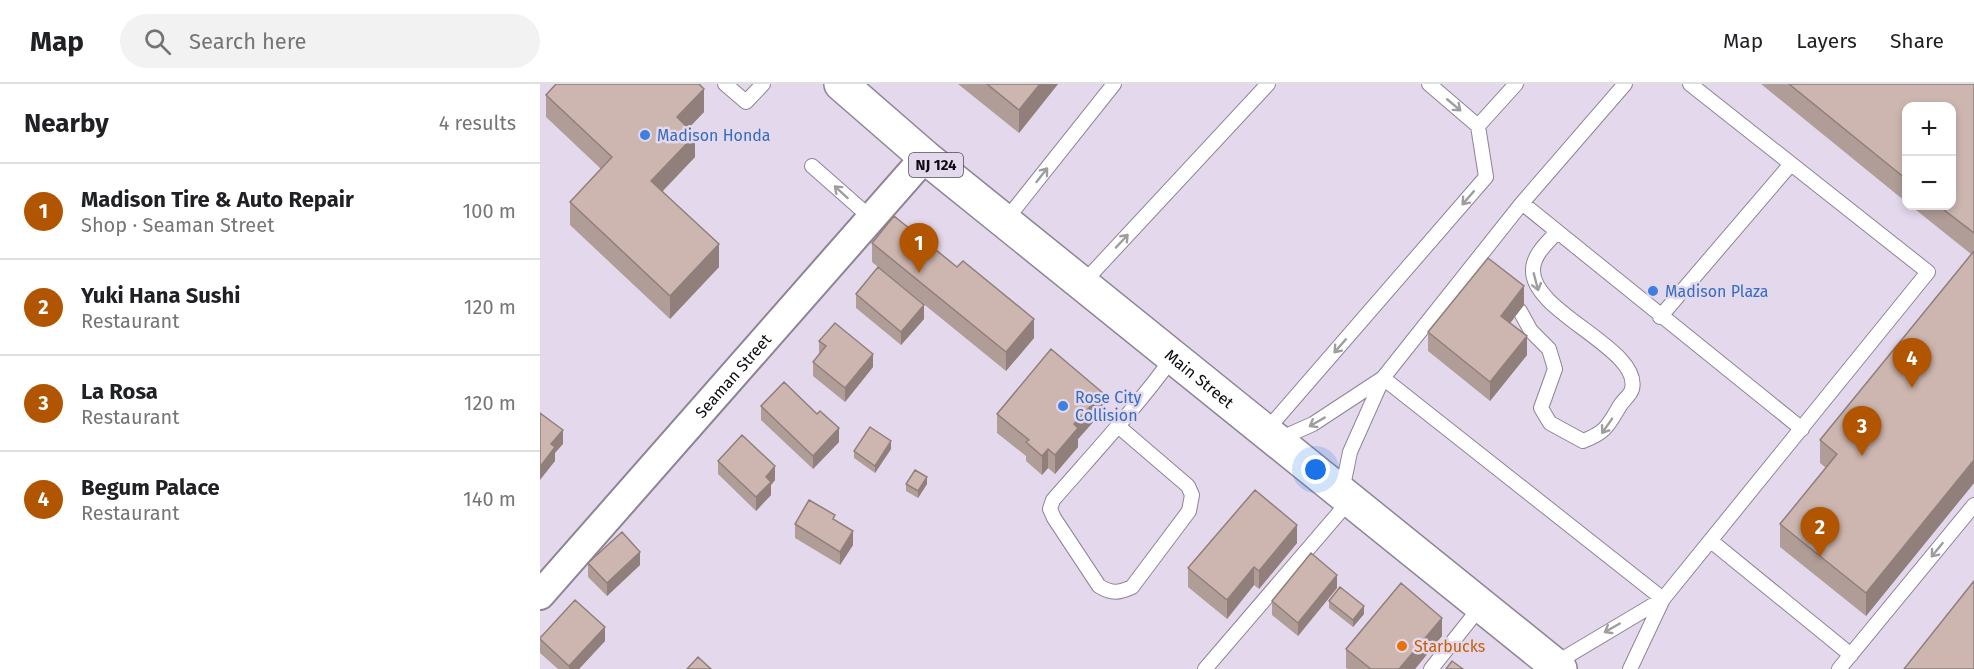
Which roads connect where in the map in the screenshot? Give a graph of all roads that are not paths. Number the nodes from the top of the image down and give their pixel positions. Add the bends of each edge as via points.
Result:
1 (725, 84) edge
2 (763, 84) edge
3 (842, 84) edge
4 (1114, 84) edge
5 (1268, 84) edge
6 (1429, 84) edge
7 (1516, 84) edge
8 (1625, 84) edge
9 (1689, 84) edge
10 (1478, 126) junction
11 (925, 157) junction
12 (1790, 165) junction
13 (812, 166) dead end
14 (1522, 203) junction
15 (871, 218) junction
16 (1005, 221) junction
17 (1557, 231) junction
18 (1083, 283) junction
19 (1520, 311) edge
20 (1660, 316) junction
21 (1508, 326) edge
22 (1531, 331) junction
23 (1173, 357) junction
24 (1383, 378) junction
25 (1118, 426) junction
26 (1802, 429) junction
27 (1271, 436) junction
28 (1346, 495) junction
29 (1974, 505) edge
30 (1711, 541) junction
31 (540, 595) edge
32 (1663, 599) junction
33 (1481, 606) junction
34 (1851, 655) junction
35 (1557, 666) edge
36 (1205, 669) edge
37 (1431, 669) edge
38 (1630, 669) edge
39 (1839, 669) edge

1 - 2 lane via 746,102
3 - 11 main road, Main Street / NJ 124
16 -> 4 lane
18 -> 5 lane
6 -> 10 lane
7 - 10 lane
8 - 14 lane
9 - 12 lane
10 -> 27 lane via 1486,177
11 - 15 street, Seaman Street
11 - 16 main road, Main Street / NJ 124
12 - 20 lane
12 - 26 lane via 1928,272
15 -> 13 lane
14 - 17 lane
14 - 24 lane via 1472,281
15 - 31 street, Seaman Street
16 - 18 main road, Main Street / NJ 124
17 - 20 lane
17 -> 22 lane via 1536,256 1536,290 1619,358 1631,373 1632,389 1601,434 1583,441 1550,423 1541,408 1555,369 1549,349
18 - 23 main road, Main Street / NJ 124
19 - 22 lane
20 - 26 lane
21 - 22 lane
23 - 25 lane
23 - 27 main road, Main Street / NJ 124
24 -> 27 lane via 1313,424
24 - 28 lane via 1350,453
24 - 32 lane
25 - 25 lane via 1053,500 1050,509 1100,586 1119,593 1132,587 1189,511 1192,495 1188,486
26 - 30 lane
27 - 28 main road, Main Street / NJ 124
28 - 33 main road, Main Street / NJ 124
28 - 36 lane
29 -> 34 lane
30 - 32 lane
30 - 34 lane
32 -> 35 lane
32 - 38 lane
33 - 35 main road, Main Street / NJ 124
33 - 37 lane
34 - 39 lane

